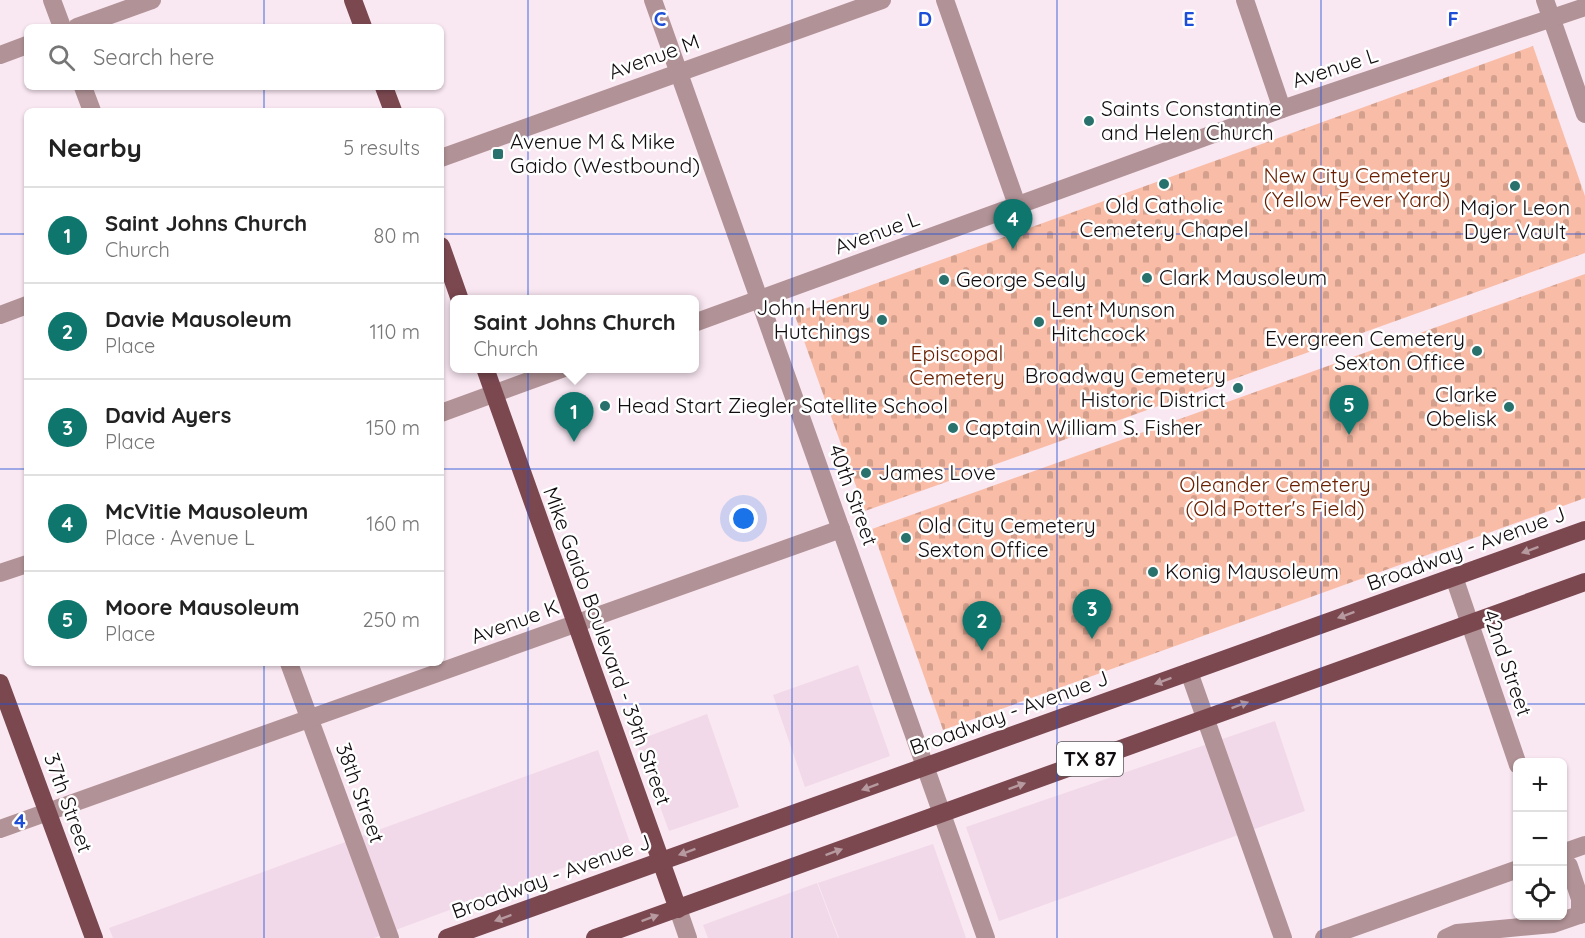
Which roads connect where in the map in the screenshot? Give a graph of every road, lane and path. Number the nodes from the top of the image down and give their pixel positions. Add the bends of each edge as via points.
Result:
1 (52, 0) edge
2 (152, 0) edge
3 (353, 0) edge
4 (653, 0) edge
5 (882, 0) edge
6 (945, 0) edge
7 (1245, 0) edge
8 (1545, 0) edge
9 (1585, 7) edge
10 (1551, 19) junction
11 (61, 24) edge
12 (85, 24) edge
13 (362, 24) edge
14 (24, 46) edge
15 (0, 55) edge
16 (679, 72) junction
17 (84, 90) edge
18 (385, 90) edge
19 (91, 108) edge
20 (392, 108) edge
21 (1282, 109) junction
22 (1585, 114) edge
23 (444, 157) edge
24 (1017, 206) junction
25 (444, 255) edge
26 (458, 295) edge
27 (759, 300) junction
28 (24, 306) edge
29 (0, 315) edge
30 (699, 321) edge
31 (486, 373) edge
32 (552, 373) edge
33 (494, 393) junction
34 (444, 411) edge
35 (841, 529) junction
36 (1585, 530) edge
37 (24, 565) edge
38 (0, 573) edge
39 (1454, 577) junction
40 (1585, 582) edge
41 (1470, 622) junction
42 (575, 624) junction
43 (291, 666) edge
44 (1189, 672) junction
45 (0, 683) edge
46 (1205, 717) junction
47 (309, 719) junction
48 (1516, 758) edge
49 (925, 767) junction
50 (47, 813) junction
51 (942, 813) junction
52 (0, 829) edge
53 (1585, 845) edge
54 (1567, 852) edge
55 (661, 861) junction
56 (1567, 865) edge
57 (1513, 871) edge
58 (678, 909) junction
59 (1567, 909) edge
60 (1582, 914) edge
61 (94, 938) edge
62 (390, 938) edge
63 (447, 938) edge
64 (595, 938) edge
65 (688, 938) edge
66 (986, 938) edge
67 (1284, 938) edge
68 (1324, 938) edge
69 (1446, 938) edge

1 - 11 street
2 - 12 street
3 - 13 main road
4 - 16 street, 40th Street
5 - 16 street, Avenue M
6 - 24 street
7 - 21 street
8 - 10 street
9 - 10 street, Avenue L
10 - 21 street, Avenue L
10 - 22 street
14 - 15 street
16 - 23 street, Avenue M
16 - 27 street, 40th Street
17 - 19 street
18 - 20 main road
21 - 24 street, Avenue L
24 - 27 street, Avenue L
25 - 26 main road
27 - 30 street, Avenue L
27 - 35 street, 40th Street
28 - 29 street
31 - 33 main road, Mike Gaido Boulevard - 39th Street
32 - 33 street
33 - 34 street
33 - 42 main road, Mike Gaido Boulevard - 39th Street
35 - 42 street, Avenue K
35 - 49 street, 40th Street
36 -> 39 main road, Broadway - Avenue J / TX 87
37 - 38 street
39 - 41 street, 42nd Street
39 -> 44 main road, Broadway - Avenue J / TX 87
40 - 41 main road, TX 87
46 -> 41 main road, TX 87
41 - 48 street, 42nd Street
42 - 47 street, Avenue K
42 - 55 main road, Mike Gaido Boulevard - 39th Street
43 - 47 street, 38th Street
44 - 46 street
44 -> 49 main road, Broadway - Avenue J / TX 87
45 - 50 main road, 37th Street
51 -> 46 main road, TX 87
46 - 67 street
47 - 50 street, Avenue K
47 - 62 street, 38th Street
49 - 51 street, 40th Street
49 -> 55 main road, Broadway - Avenue J / TX 87
50 - 52 street, Avenue K
50 - 61 main road, 37th Street
58 -> 51 main road, TX 87
51 - 66 street, 40th Street
53 - 54 street
55 - 58 main road, Mike Gaido Boulevard - 39th Street
55 -> 63 main road, Broadway - Avenue J / TX 87
56 - 60 street
57 - 68 street
64 -> 58 main road, TX 87
58 - 65 street, Mike Gaido Boulevard - 39th Street
59 - 60 street
60 - 69 street via 1553,924 1457,933

